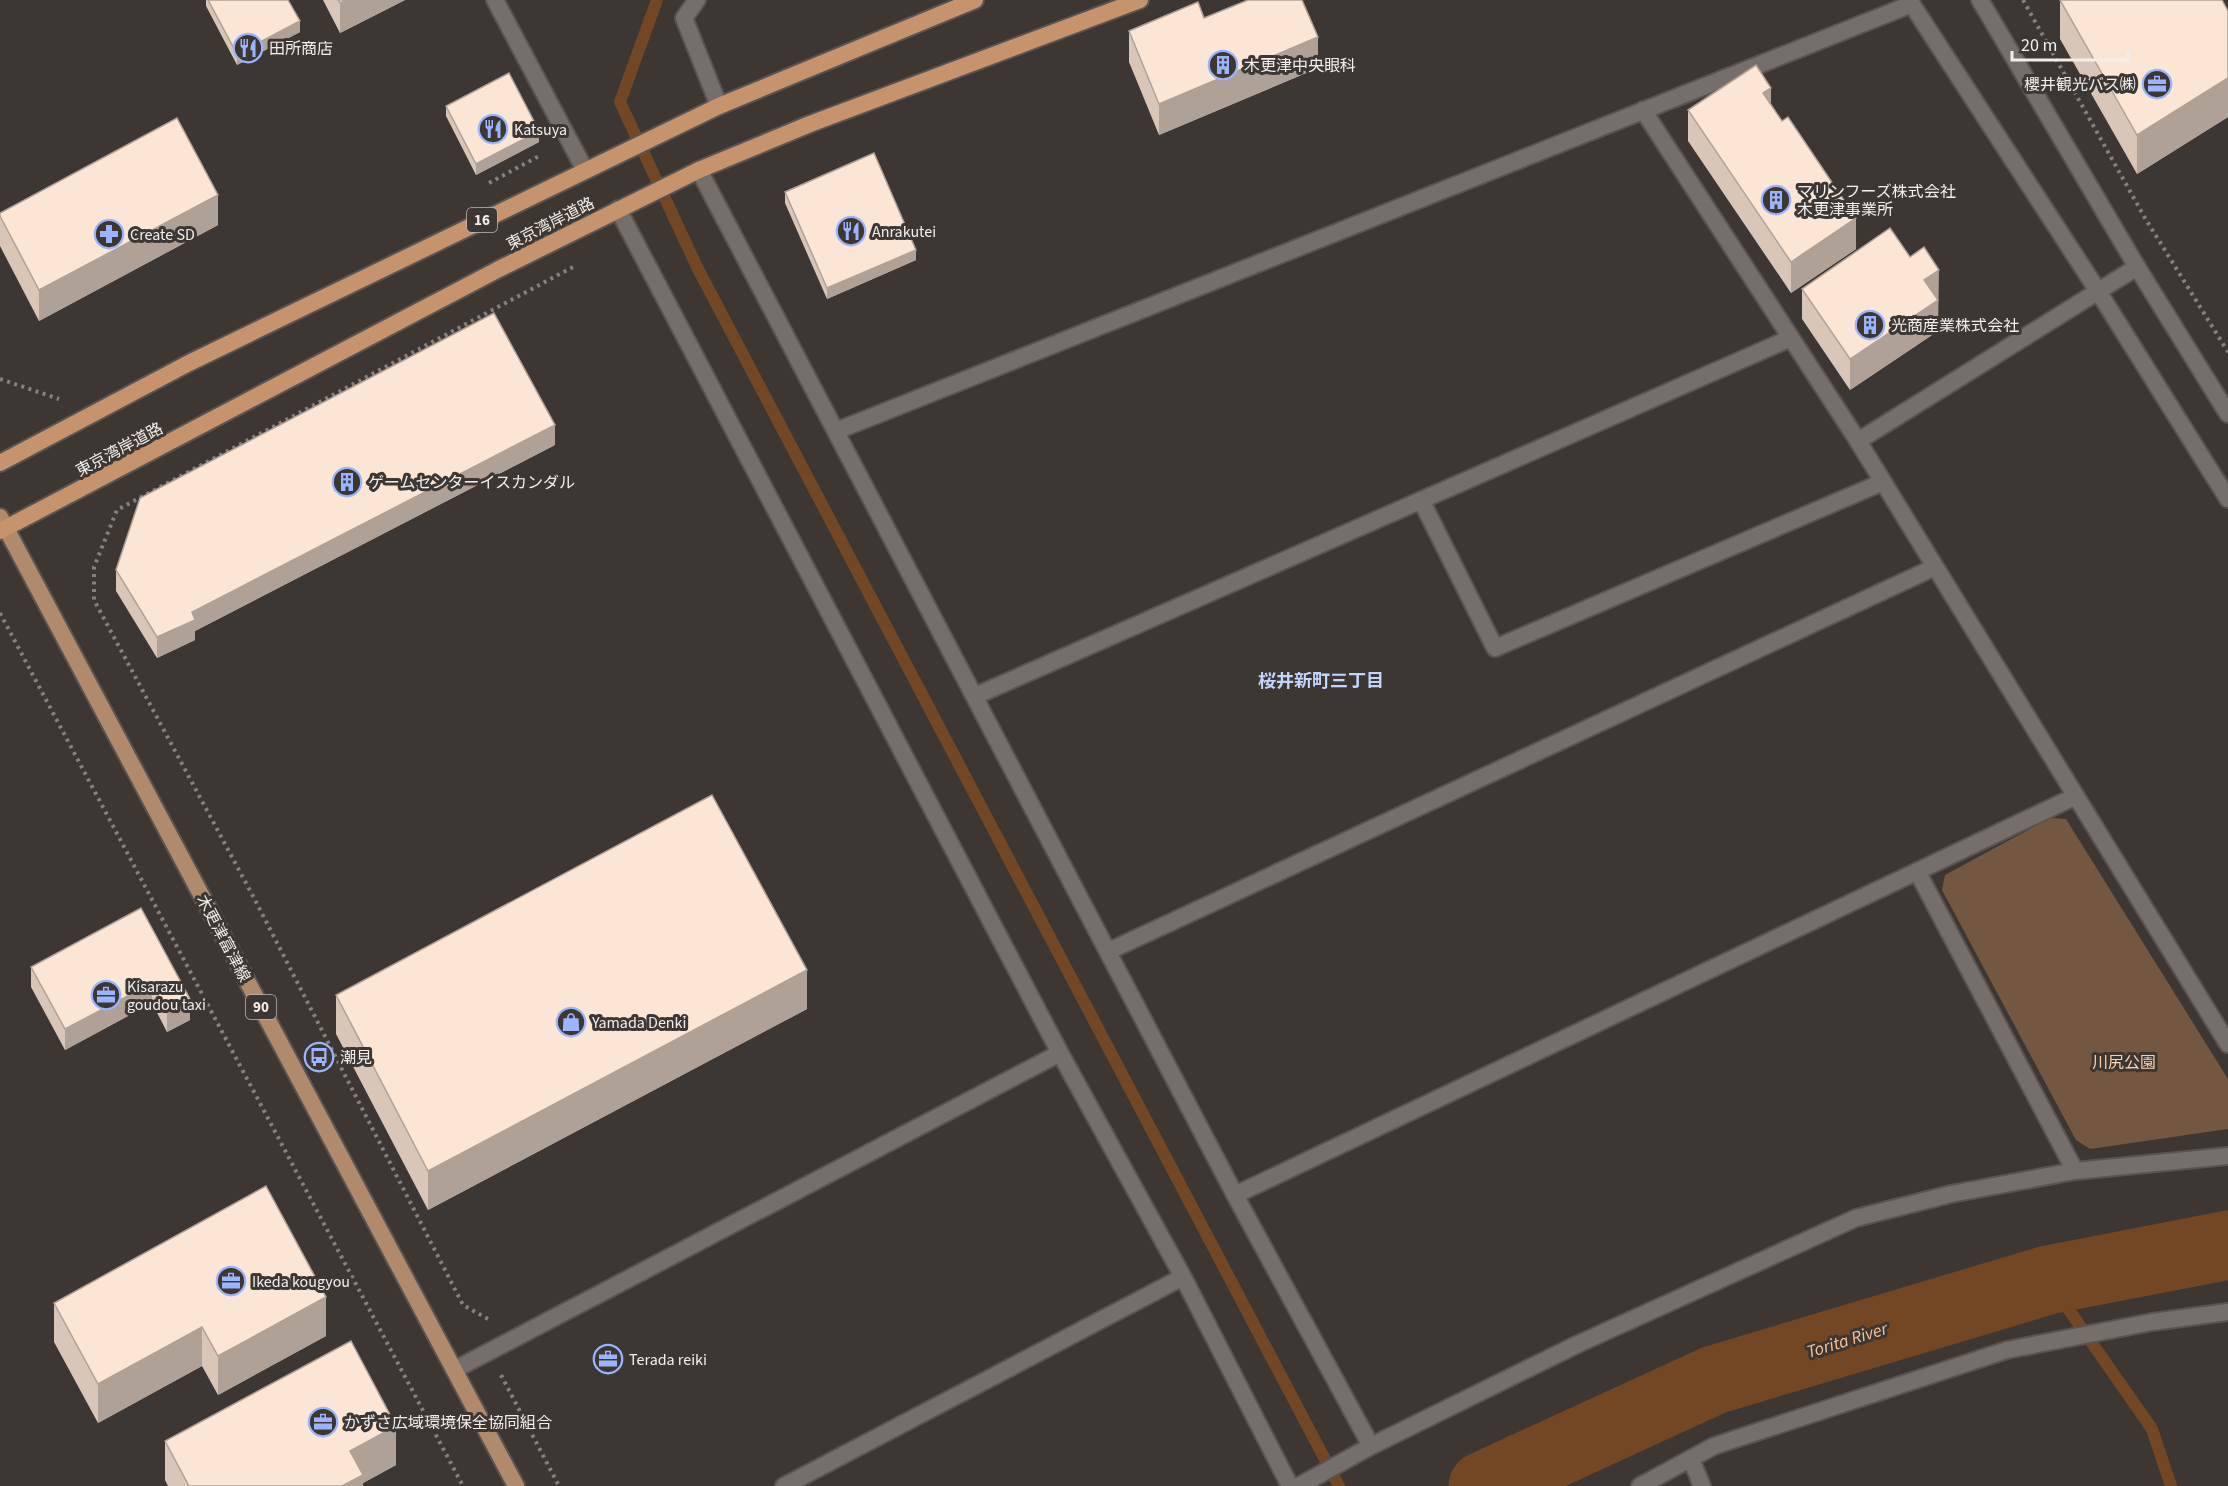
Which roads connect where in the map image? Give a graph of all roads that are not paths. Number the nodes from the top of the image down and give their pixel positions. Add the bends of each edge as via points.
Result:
1 (697, 0) edge
2 (975, 0) edge
3 (1140, 0) edge
4 (1980, 0) edge
5 (498, 1) edge
6 (1910, 2) edge
7 (719, 106) junction
8 (1643, 110) junction
9 (699, 170) junction
10 (585, 171) junction
11 (618, 209) junction
12 (2137, 267) junction
13 (2098, 291) junction
14 (1791, 338) junction
15 (2228, 414) edge
16 (836, 431) junction
17 (1858, 441) junction
18 (0, 463) edge
19 (1883, 482) junction
20 (2228, 499) edge
21 (1421, 500) junction
22 (2, 526) edge
23 (1935, 567) junction
24 (975, 696) junction
25 (2076, 796) junction
26 (1917, 871) junction
27 (1109, 951) junction
28 (2228, 1044) edge
29 (1060, 1053) junction
30 (2228, 1156) edge
31 (2075, 1171) junction
32 (1235, 1195) junction
33 (1183, 1277) junction
34 (2228, 1312) edge
35 (454, 1370) junction
36 (1371, 1446) junction
37 (1691, 1459) junction
38 (516, 1486) edge
39 (784, 1486) edge
40 (1290, 1486) edge
41 (1299, 1486) edge
42 (1640, 1486) edge
43 (1702, 1486) edge

1 - 7 street via 684,18
2 - 7 highway, 東京湾岸道路 / 16
3 - 9 highway, 東京湾岸道路
4 - 12 street
5 - 10 street
6 - 8 street
6 - 13 street
7 - 10 highway, 東京湾岸道路 / 16
8 - 14 street
8 - 16 street
9 - 11 highway, 東京湾岸道路
9 - 16 street
10 - 18 highway, 東京湾岸道路 / 16 via 189,363
11 - 22 highway, 東京湾岸道路
11 - 29 street
12 - 13 street
12 - 15 street
13 - 17 street
13 - 20 street
14 - 17 street
14 - 21 street
16 - 24 street
17 - 19 street
19 - 21 street via 1495,648
19 - 23 street
21 - 24 street
22 - 35 main road, 木更津富津線 / 90
23 - 25 street
23 - 27 street
24 - 27 street
25 - 26 street
25 - 28 street
26 - 31 street
26 - 32 street
27 - 32 street
29 - 33 street
29 - 35 street
30 - 31 street
31 - 36 street via 1951,1194 1856,1218 1578,1344
32 - 36 street
33 - 39 street
33 - 40 street
34 - 37 street via 2152,1322 2007,1350 1714,1446
35 - 38 main road, 木更津富津線 / 90
36 - 41 street
37 - 42 street
37 - 43 street

